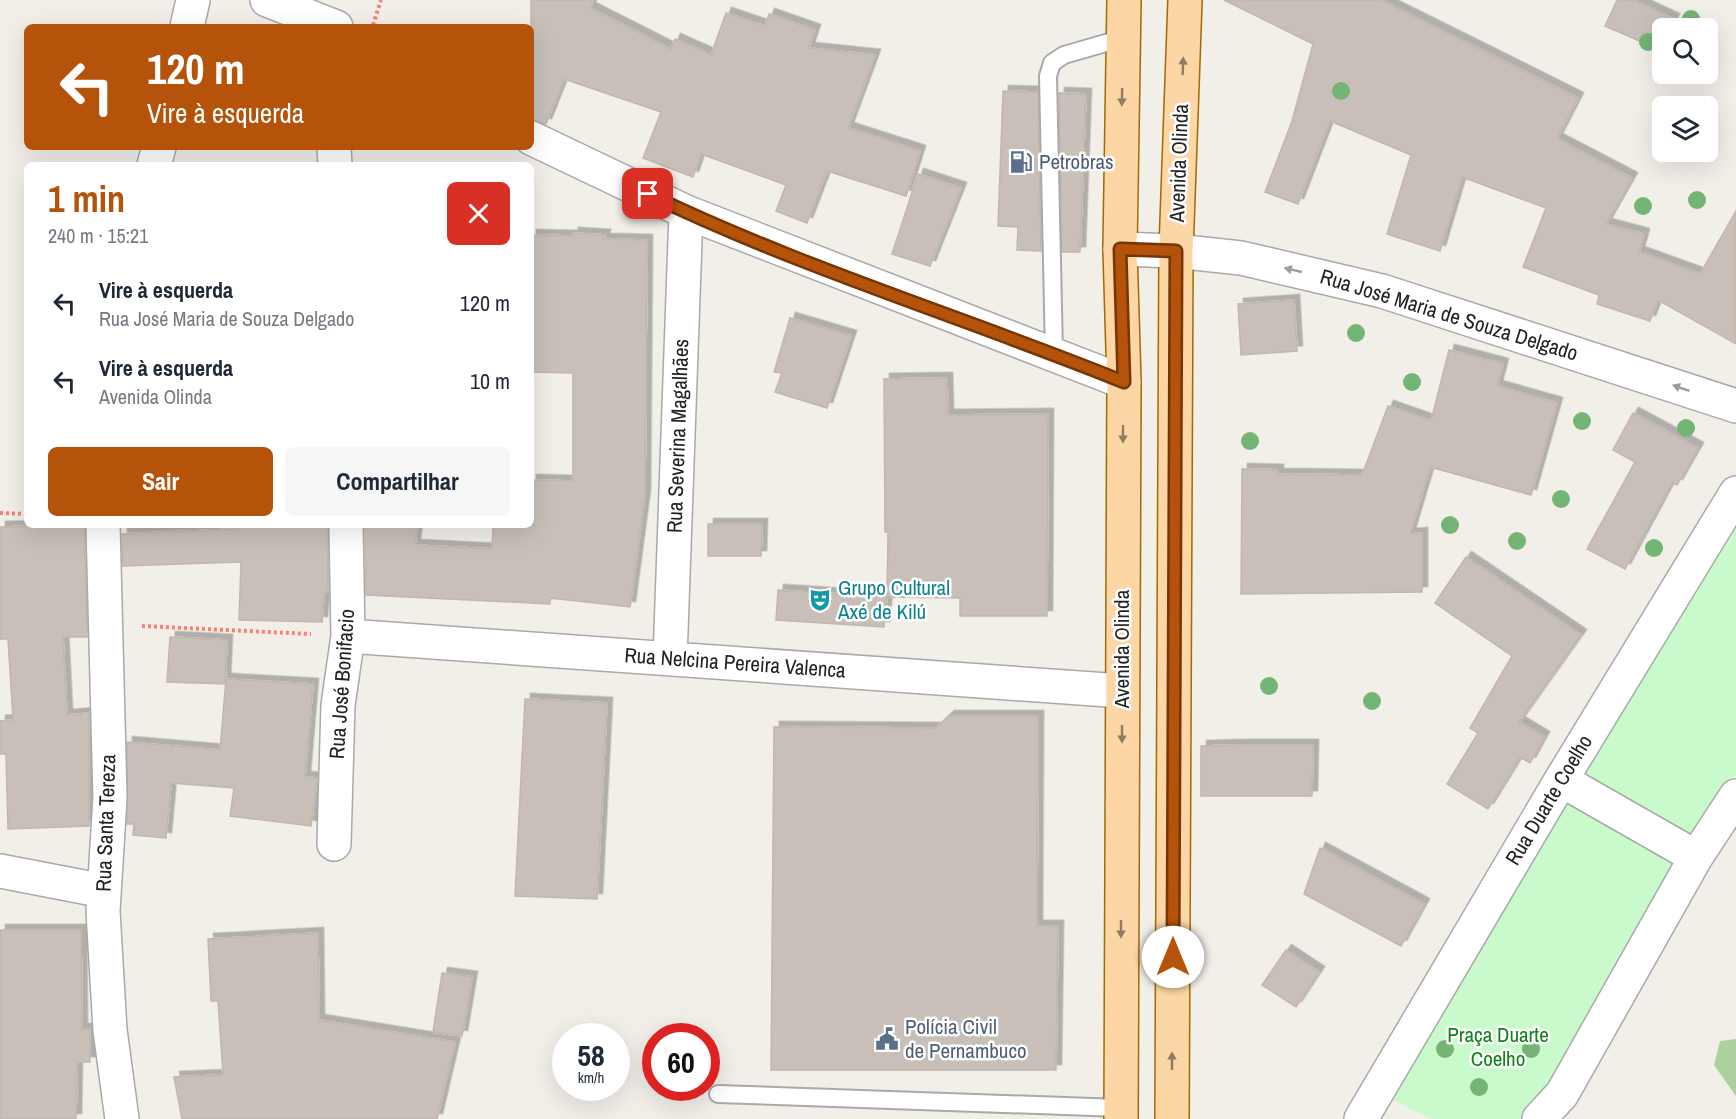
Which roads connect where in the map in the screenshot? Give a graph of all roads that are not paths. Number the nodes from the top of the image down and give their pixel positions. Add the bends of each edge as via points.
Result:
1 (193, 0) edge
2 (267, 0) edge
3 (1124, 0) edge
4 (1185, 0) edge
5 (188, 24) edge
6 (327, 24) edge
7 (1123, 38) junction
8 (534, 139) edge
9 (686, 212) junction
10 (1120, 249) junction
11 (1176, 251) junction
12 (1054, 354) junction
13 (1124, 382) junction
14 (1736, 406) edge
15 (1736, 493) edge
16 (103, 528) edge
17 (346, 528) edge
18 (348, 636) junction
19 (670, 659) junction
20 (1122, 691) junction
21 (1561, 780) junction
22 (1736, 796) edge
23 (334, 844) dead end
24 (1696, 857) junction
25 (0, 871) edge
26 (104, 891) junction
27 (720, 1094) edge
28 (1121, 1114) edge
29 (1373, 1116) edge
30 (123, 1119) edge
31 (1172, 1119) edge
32 (1539, 1119) edge

1 - 5 street
2 - 6 street
3 - 7 main road, Avenida Olinda
11 -> 4 main road, Avenida Olinda
7 -> 10 main road, Avenida Olinda
7 - 12 lane via 1064,55 1052,63 1048,76
8 - 9 street
9 - 12 street
9 - 19 street, Rua Severina Magalhães
10 - 11 street, Rua José Maria de Souza Delgado
10 - 13 main road, Avenida Olinda
14 -> 11 street, Rua José Maria de Souza Delgado via 1382,291 1241,258
31 -> 11 main road, Avenida Olinda
12 - 13 street
13 -> 20 main road, Avenida Olinda
15 - 21 street, Rua Duarte Coelho
16 - 26 street, Rua Santa Tereza via 110,798
17 - 18 street, Rua José Bonifacio
18 - 19 street, Rua Nelcina Pereira Valenca
18 - 23 street, Rua José Bonifacio via 338,705
19 - 20 street, Rua Nelcina Pereira Valenca
20 -> 28 main road, Avenida Olinda
21 - 24 street
21 - 29 street, Rua Duarte Coelho
22 - 24 street
24 - 32 street via 1562,1094
25 - 26 street
26 - 30 street, Rua Santa Tereza via 110,1030
27 - 28 lane

